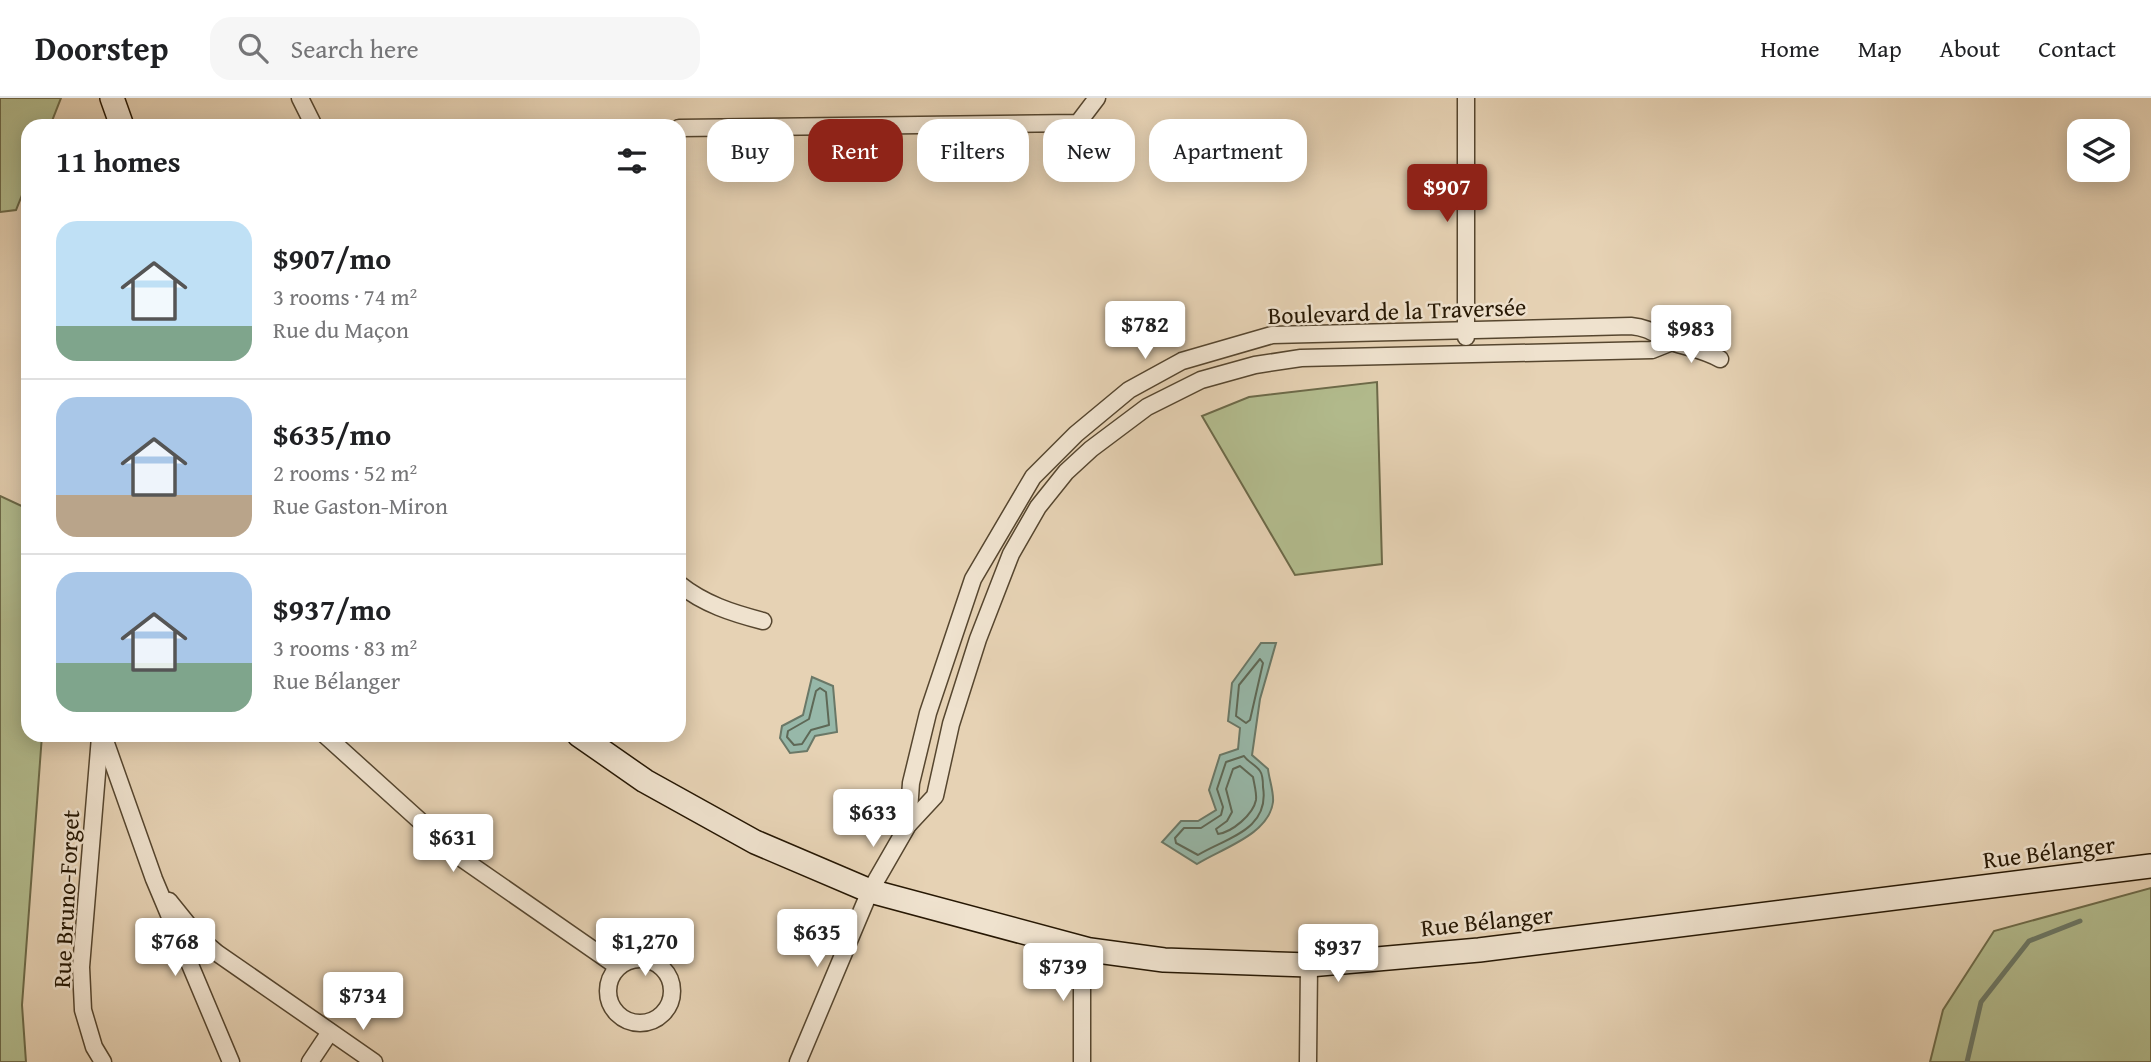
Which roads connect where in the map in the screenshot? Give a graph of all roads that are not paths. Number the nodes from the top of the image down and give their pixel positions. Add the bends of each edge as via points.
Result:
1 (112, 98) edge
2 (300, 98) edge
3 (1097, 98) edge
4 (1466, 98) edge
5 (120, 119) edge
6 (310, 119) edge
7 (686, 128) edge
8 (1466, 329) junction
9 (1672, 342) junction
10 (1465, 354) junction
11 (1720, 359) dead end
12 (686, 590) edge
13 (763, 621) dead end
14 (101, 742) edge
15 (104, 742) edge
16 (333, 742) edge
17 (589, 742) edge
18 (908, 825) junction
19 (2151, 866) edge
20 (153, 879) junction
21 (870, 891) junction
22 (1090, 950) junction
23 (1309, 965) junction
24 (618, 967) junction
25 (330, 1032) junction
26 (103, 1062) edge
27 (230, 1062) edge
28 (310, 1062) edge
29 (374, 1062) edge
30 (799, 1062) edge
31 (1082, 1062) edge
32 (1308, 1062) edge

1 - 5 street
2 - 6 street
3 - 7 street via 1078,122
4 - 8 street
8 - 9 street, Boulevard de la Traversée via 1631,326 1650,328
8 - 10 street
8 - 18 street, Boulevard de la Traversée via 1272,335 1233,345 1182,361 1129,390 1076,434 1033,477 973,579 928,713 911,783
9 - 10 street, Boulevard de la Traversée via 1652,350
9 - 11 street, Boulevard de la Traversée
10 - 18 street, Boulevard de la Traversée via 1301,358 1255,365 1200,380 1168,396 1091,449 1038,507 1011,554 951,724 935,796
12 - 13 street via 726,611
14 - 26 street, Rue Bruno-Forget via 81,967 83,1010
15 - 20 street
16 - 24 street via 461,858
17 - 21 street, Rue Bélanger via 645,781 755,842
18 - 21 street, Boulevard de la Traversée
19 - 23 street, Rue Bélanger via 1479,950
20 - 25 street via 179,915 216,953
20 - 27 street
21 - 22 street, Rue Bélanger
21 - 30 street, Boulevard de la Traversée
22 - 23 street, Rue Bélanger via 1164,960
22 - 31 street via 1082,982
23 - 32 street
24 - 24 street via 637,958 665,970 671,1001 658,1017 649,1022 628,1021 612,1006 608,986
25 - 28 street
25 - 29 street

